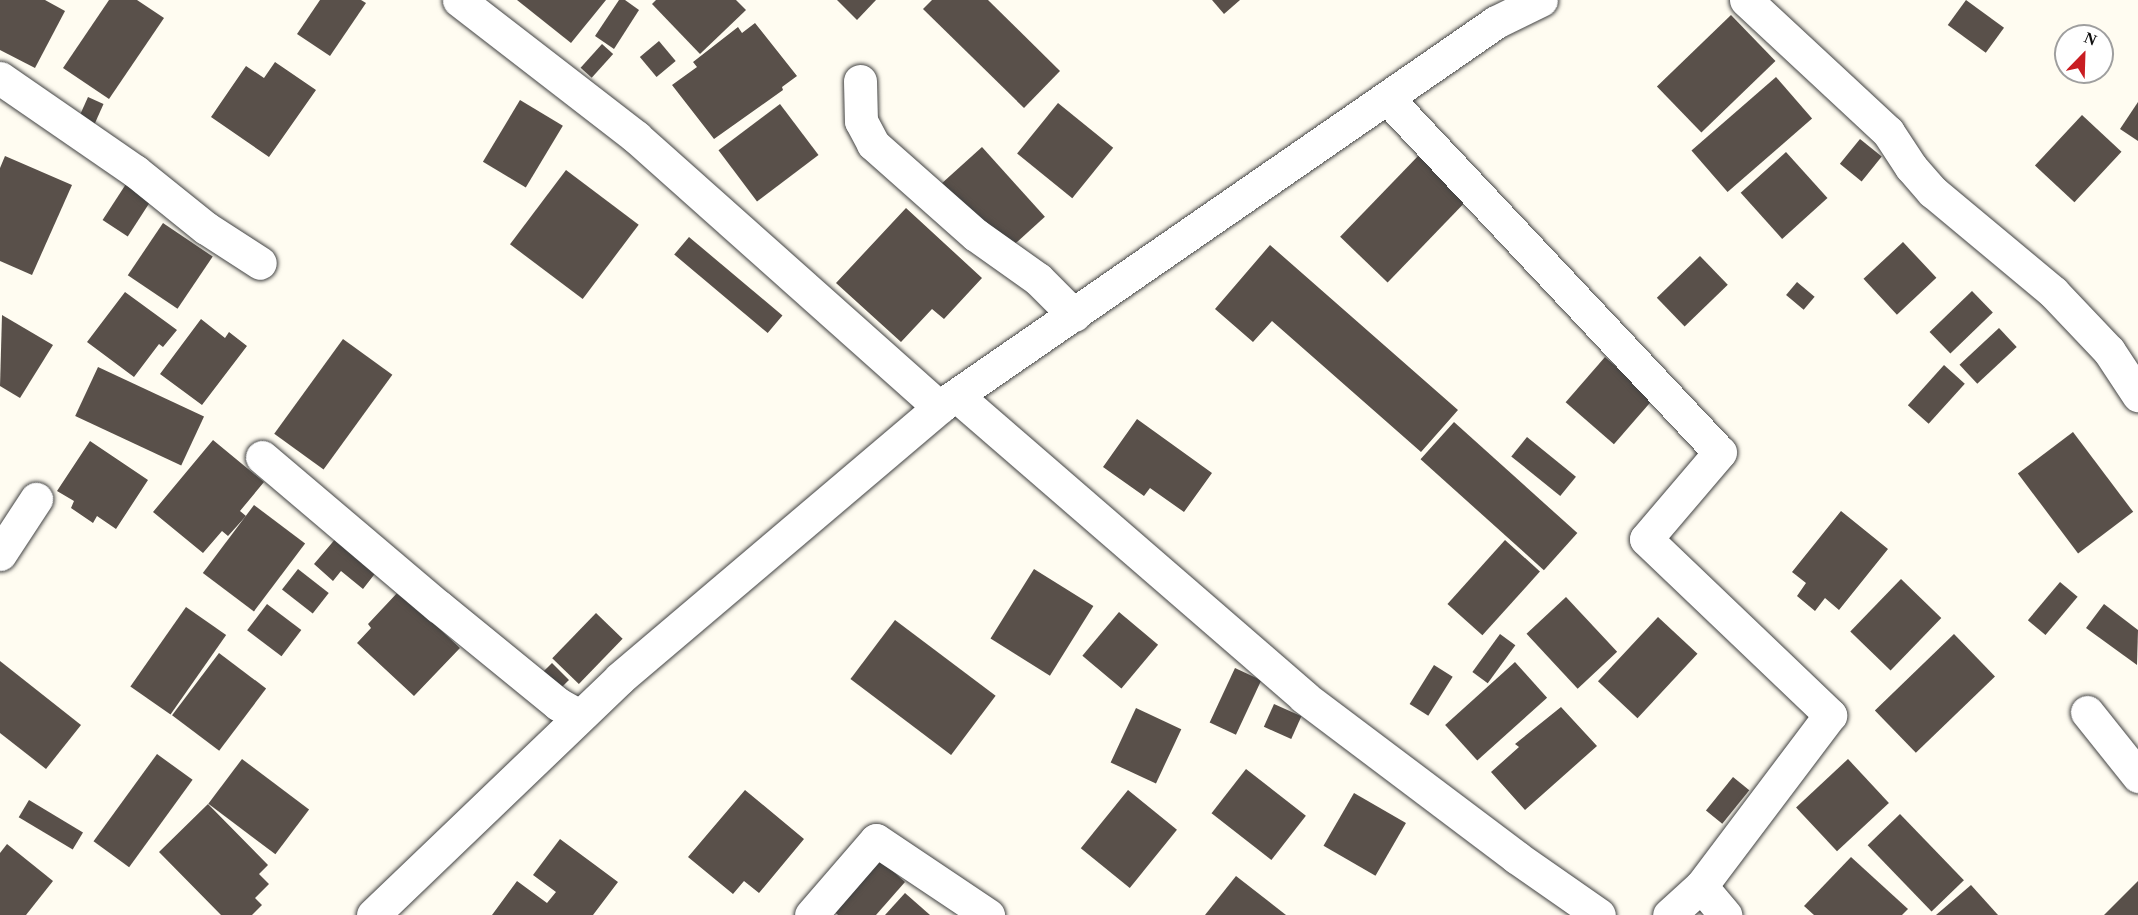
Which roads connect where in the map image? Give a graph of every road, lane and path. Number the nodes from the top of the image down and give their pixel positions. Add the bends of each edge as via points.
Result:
1 (459, 0) edge
2 (1541, 0) edge
3 (1746, 0) edge
4 (0, 78) edge
5 (860, 81) dead end
6 (1387, 98) junction
7 (260, 263) dead end
8 (1074, 315) junction
9 (2138, 395) edge
10 (948, 401) junction
11 (262, 457) dead end
12 (36, 499) dead end
13 (0, 554) edge
14 (2087, 712) dead end
15 (580, 716) junction
16 (2138, 776) edge
17 (1701, 886) junction
18 (373, 915) edge
19 (811, 915) edge
20 (988, 915) edge
21 (1599, 915) edge
22 (1669, 915) edge
23 (1725, 915) edge

1 - 10 street via 636,137
2 - 6 street via 1496,22
3 - 9 street via 1888,132 1933,192 2053,291 2109,351
4 - 7 street
5 - 8 street via 861,121 873,144 976,235 1038,279
6 - 8 street
6 - 17 street via 1720,452 1647,539 1830,715
8 - 10 street
10 - 15 street
10 - 21 street via 1304,697
11 - 15 street via 558,704
12 - 13 street
14 - 16 street
15 - 18 street
17 - 22 street
17 - 23 street
19 - 20 street via 876,840

